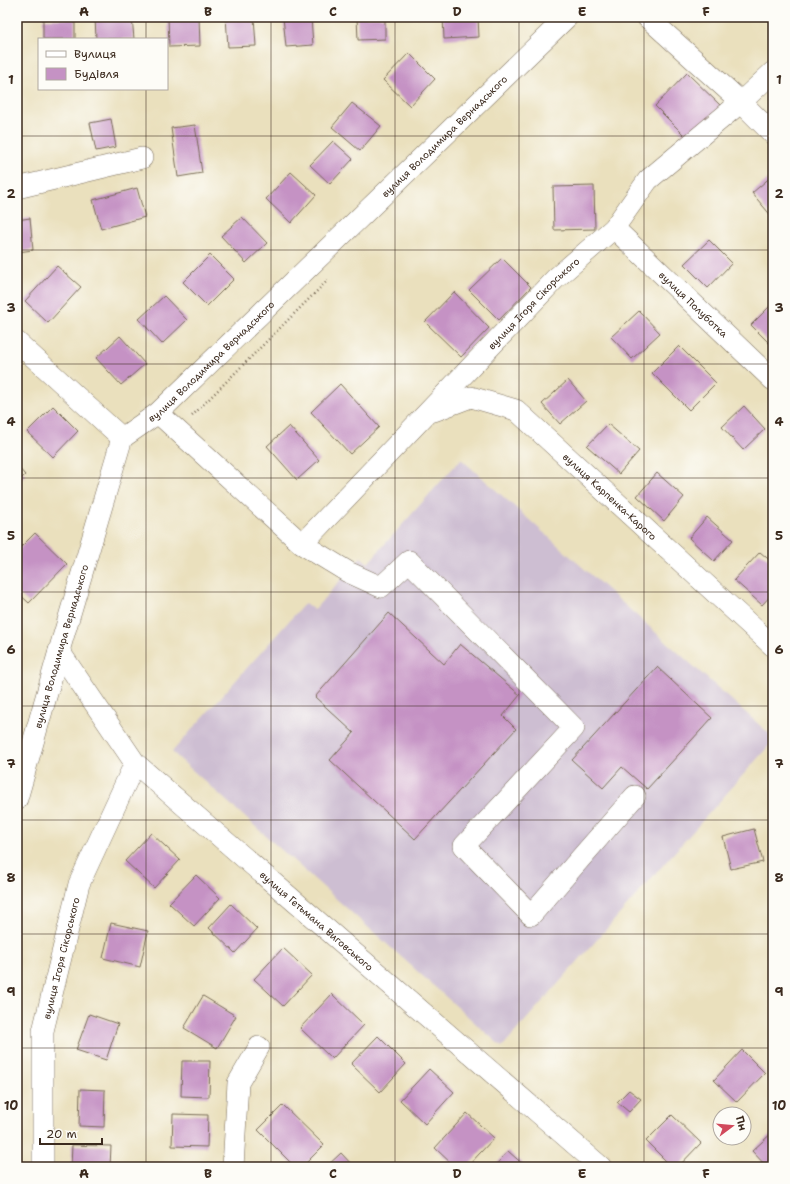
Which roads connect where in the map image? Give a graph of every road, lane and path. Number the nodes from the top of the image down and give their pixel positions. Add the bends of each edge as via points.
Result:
1 (567, 17) edge
2 (646, 17) edge
3 (773, 72) edge
4 (741, 102) junction
5 (773, 134) edge
6 (142, 158) dead end
7 (17, 188) edge
8 (614, 228) junction
9 (17, 342) edge
10 (773, 380) edge
11 (158, 413) junction
12 (428, 413) junction
13 (122, 438) junction
14 (302, 544) junction
15 (773, 646) edge
16 (59, 651) junction
17 (136, 763) junction
18 (635, 796) dead end
19 (17, 799) edge
20 (259, 1047) dead end
21 (43, 1167) edge
22 (233, 1167) edge
23 (601, 1167) edge

1 - 11 street, вулиця Володимира Вернадського
2 - 4 street
3 - 4 street, вулиця Ігоря Сікорського
4 - 5 street
4 - 8 street, вулиця Ігоря Сікорського via 648,180
6 - 7 street
8 - 10 street, вулиця Полуботка
8 - 12 street, вулиця Ігоря Сікорського via 555,279
9 - 13 street
11 - 13 street, вулиця Володимира Вернадського
11 - 14 street
12 - 14 street, вулиця Ігоря Сікорського
12 - 15 street, вулиця Карпенка-Карого via 470,397 516,410
13 - 16 street, вулиця Володимира Вернадського
14 - 18 street via 348,572 380,587 409,561 574,728 464,846 532,915
16 - 17 street, вулиця Гетьмана Виговського
16 - 19 street, вулиця Володимира Вернадського
17 - 21 street, вулиця Ігоря Сікорського via 79,884 43,1031
17 - 23 street, вулиця Гетьмана Виговського
20 - 22 street via 238,1083

